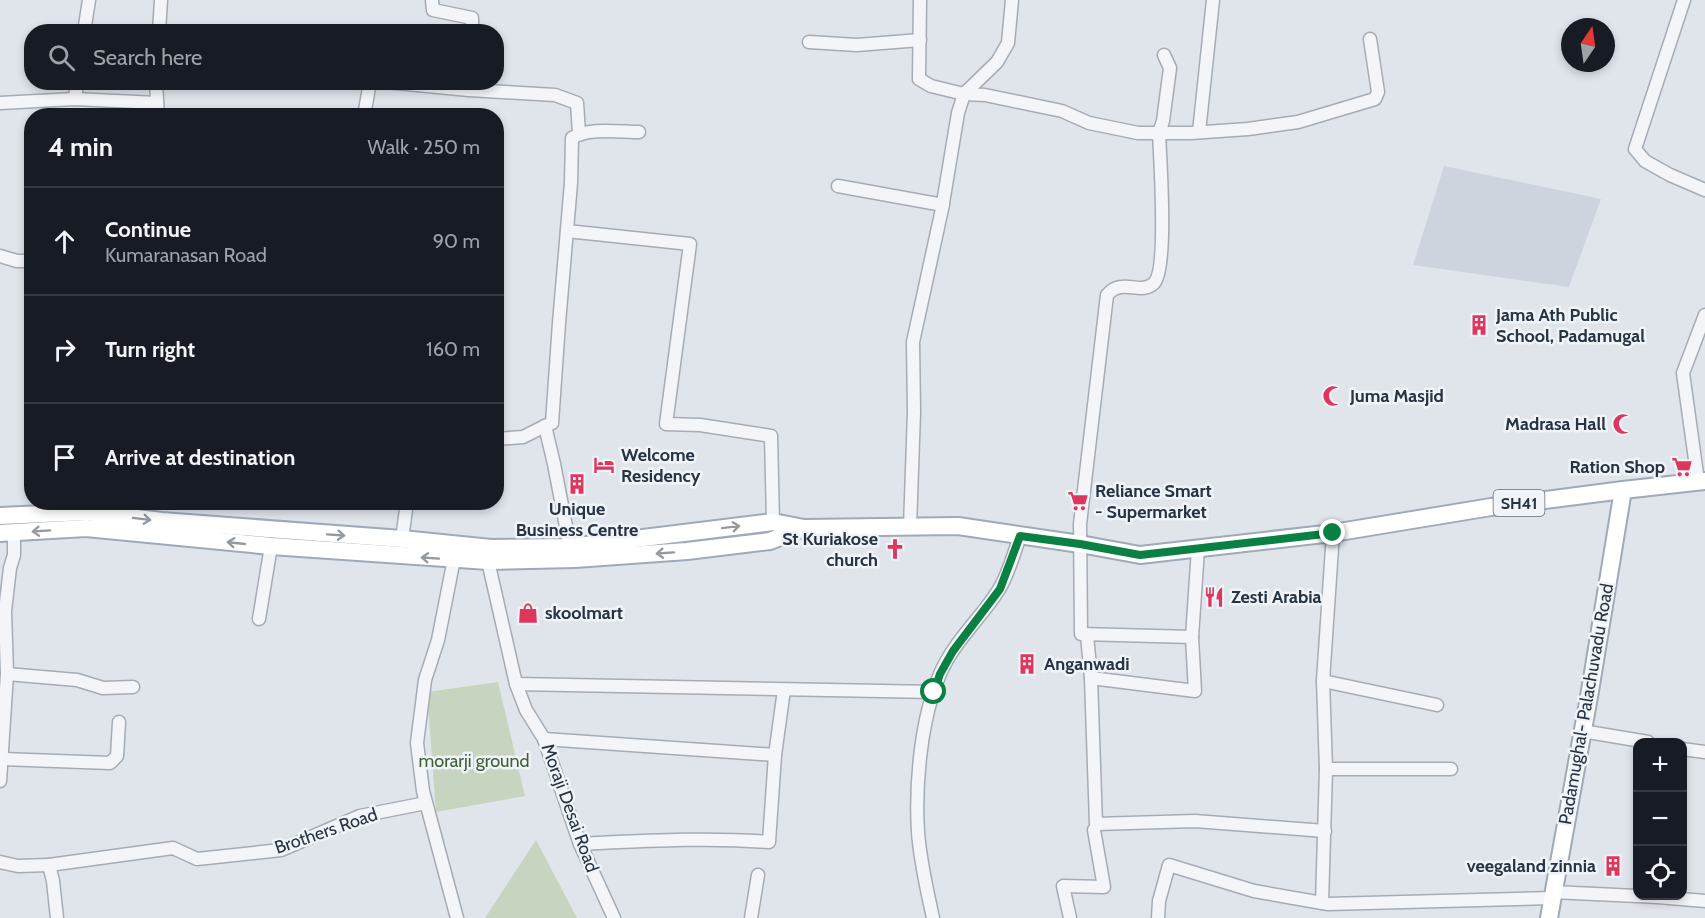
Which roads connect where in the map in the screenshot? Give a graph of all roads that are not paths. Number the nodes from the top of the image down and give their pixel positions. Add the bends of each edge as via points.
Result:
1 (88, 0) edge
2 (161, 0) edge
3 (432, 0) edge
4 (920, 0) edge
5 (1012, 0) edge
6 (1213, 0) edge
7 (1684, 0) edge
8 (85, 24) edge
9 (160, 24) edge
10 (472, 24) edge
11 (1370, 39) dead end
12 (920, 40) junction
13 (809, 42) dead end
14 (1164, 55) dead end
15 (76, 90) edge
16 (156, 90) edge
17 (369, 90) edge
18 (504, 90) edge
19 (964, 94) junction
20 (75, 99) junction
21 (0, 103) edge
22 (149, 108) edge
23 (157, 108) edge
24 (365, 108) edge
25 (639, 132) dead end
26 (1199, 132) junction
27 (579, 133) junction
28 (1159, 133) junction
29 (838, 186) dead end
30 (1705, 190) edge
31 (943, 205) junction
32 (567, 231) junction
33 (0, 256) edge
34 (24, 261) edge
35 (1705, 315) edge
36 (545, 426) junction
37 (504, 438) edge
38 (1702, 481) edge
39 (1623, 490) junction
40 (57, 510) edge
41 (102, 510) edge
42 (406, 510) edge
43 (0, 516) edge
44 (773, 522) junction
45 (910, 527) junction
46 (804, 528) junction
47 (691, 532) junction
48 (7, 533) edge
49 (1333, 533) junction
50 (1020, 536) junction
51 (402, 539) junction
52 (1080, 544) junction
53 (271, 546) junction
54 (570, 547) junction
55 (1198, 549) junction
56 (693, 550) junction
57 (454, 559) junction
58 (488, 561) junction
59 (259, 619) dead end
60 (1087, 635) junction
61 (1192, 637) junction
62 (7, 674) junction
63 (1091, 678) junction
64 (1323, 681) junction
65 (516, 684) junction
66 (133, 687) dead end
67 (784, 690) junction
68 (934, 692) junction
69 (1437, 705) dead end
70 (119, 722) dead end
71 (1582, 730) junction
72 (544, 739) junction
73 (1633, 739) edge
74 (1687, 750) edge
75 (1705, 752) edge
76 (775, 755) junction
77 (2, 759) junction
78 (1326, 769) junction
79 (1451, 769) dead end
80 (0, 781) edge
81 (426, 803) junction
82 (1094, 830) dead end
83 (1325, 831) junction
84 (580, 844) junction
85 (0, 862) edge
86 (49, 865) junction
87 (758, 875) dead end
88 (1552, 895) junction
89 (1705, 901) edge
90 (1323, 903) junction
91 (57, 918) edge
92 (457, 918) edge
93 (614, 918) edge
94 (751, 918) edge
95 (933, 918) edge
96 (1070, 918) edge
97 (1158, 918) edge
98 (1549, 918) edge

1 - 8 street
2 - 9 street
3 - 10 street via 433,10 472,18
4 - 12 street
5 - 19 street via 1008,43 997,62
6 - 26 street
7 - 30 street via 1635,149 1645,161
11 - 26 street via 1378,93 1375,99 1298,122
12 - 13 street via 857,45
12 - 19 street via 919,80
14 - 28 street via 1170,68
15 - 20 street
16 - 23 street
17 - 24 street
18 - 27 street via 555,95 577,103
19 - 28 street via 1062,111 1089,123 1138,133
19 - 31 street via 957,113
20 - 21 street
20 - 22 street
25 - 27 street
26 - 28 street
27 - 32 street via 572,138
28 - 52 street via 1159,273 1154,283 1144,288 1120,286 1107,295
29 - 31 street
31 - 45 street via 913,342
32 - 36 street via 552,423
32 - 44 street via 690,244 666,424 771,436
33 - 34 street
35 - 38 street via 1683,374
36 - 37 street via 523,437
36 - 54 street
38 - 39 main road, SH41
39 - 49 main road, SH41
39 - 71 main road, Padamughal- Palachuvadu Road
40 - 43 main road
41 -> 51 main road via 162,521
42 - 51 street
44 - 46 main road
47 -> 44 main road
45 - 46 main road
45 - 50 main road via 958,526
46 - 56 main road via 770,541
47 - 54 main road
47 - 56 main road
53 -> 48 main road via 86,528
48 - 62 street via 14,555 5,611
49 - 55 main road
49 - 64 street
50 - 52 main road
50 - 68 street via 1000,589 953,651
51 - 54 main road via 491,548
52 - 55 main road via 1140,555
52 - 60 street via 1081,634
57 -> 53 main road
53 - 59 street
55 - 61 street
56 -> 58 main road
57 - 58 main road
57 - 81 street via 438,640 425,680 417,743
58 - 65 street, Moraji Desai Road
60 - 61 street
60 - 63 street
61 - 63 street via 1195,691
62 - 66 street via 77,680 103,688
62 - 77 street
63 - 83 street via 1096,824 1195,821
64 - 69 street
64 - 78 street
65 - 67 street
65 - 72 street, Moraji Desai Road
67 - 68 street
67 - 76 street
68 - 95 street via 920,760 918,832
70 - 77 street via 117,756 110,763
71 - 73 street
71 - 88 main road, Padamughal- Palachuvadu Road
72 - 76 street
72 - 84 street, Moraji Desai Road
74 - 75 street
76 - 84 street via 769,842 688,839
77 - 80 street
78 - 79 street
78 - 83 street
81 - 86 street, Brothers Road via 360,816 281,850 197,859 173,848
81 - 92 street
82 - 96 street via 1104,887 1063,886
83 - 90 street
84 - 93 street, Moraji Desai Road
85 - 86 street, Brothers Road
86 - 91 street
87 - 94 street
88 - 89 street
88 - 90 street
88 - 98 main road, Padamughal- Palachuvadu Road
90 - 97 street via 1254,891 1169,865

